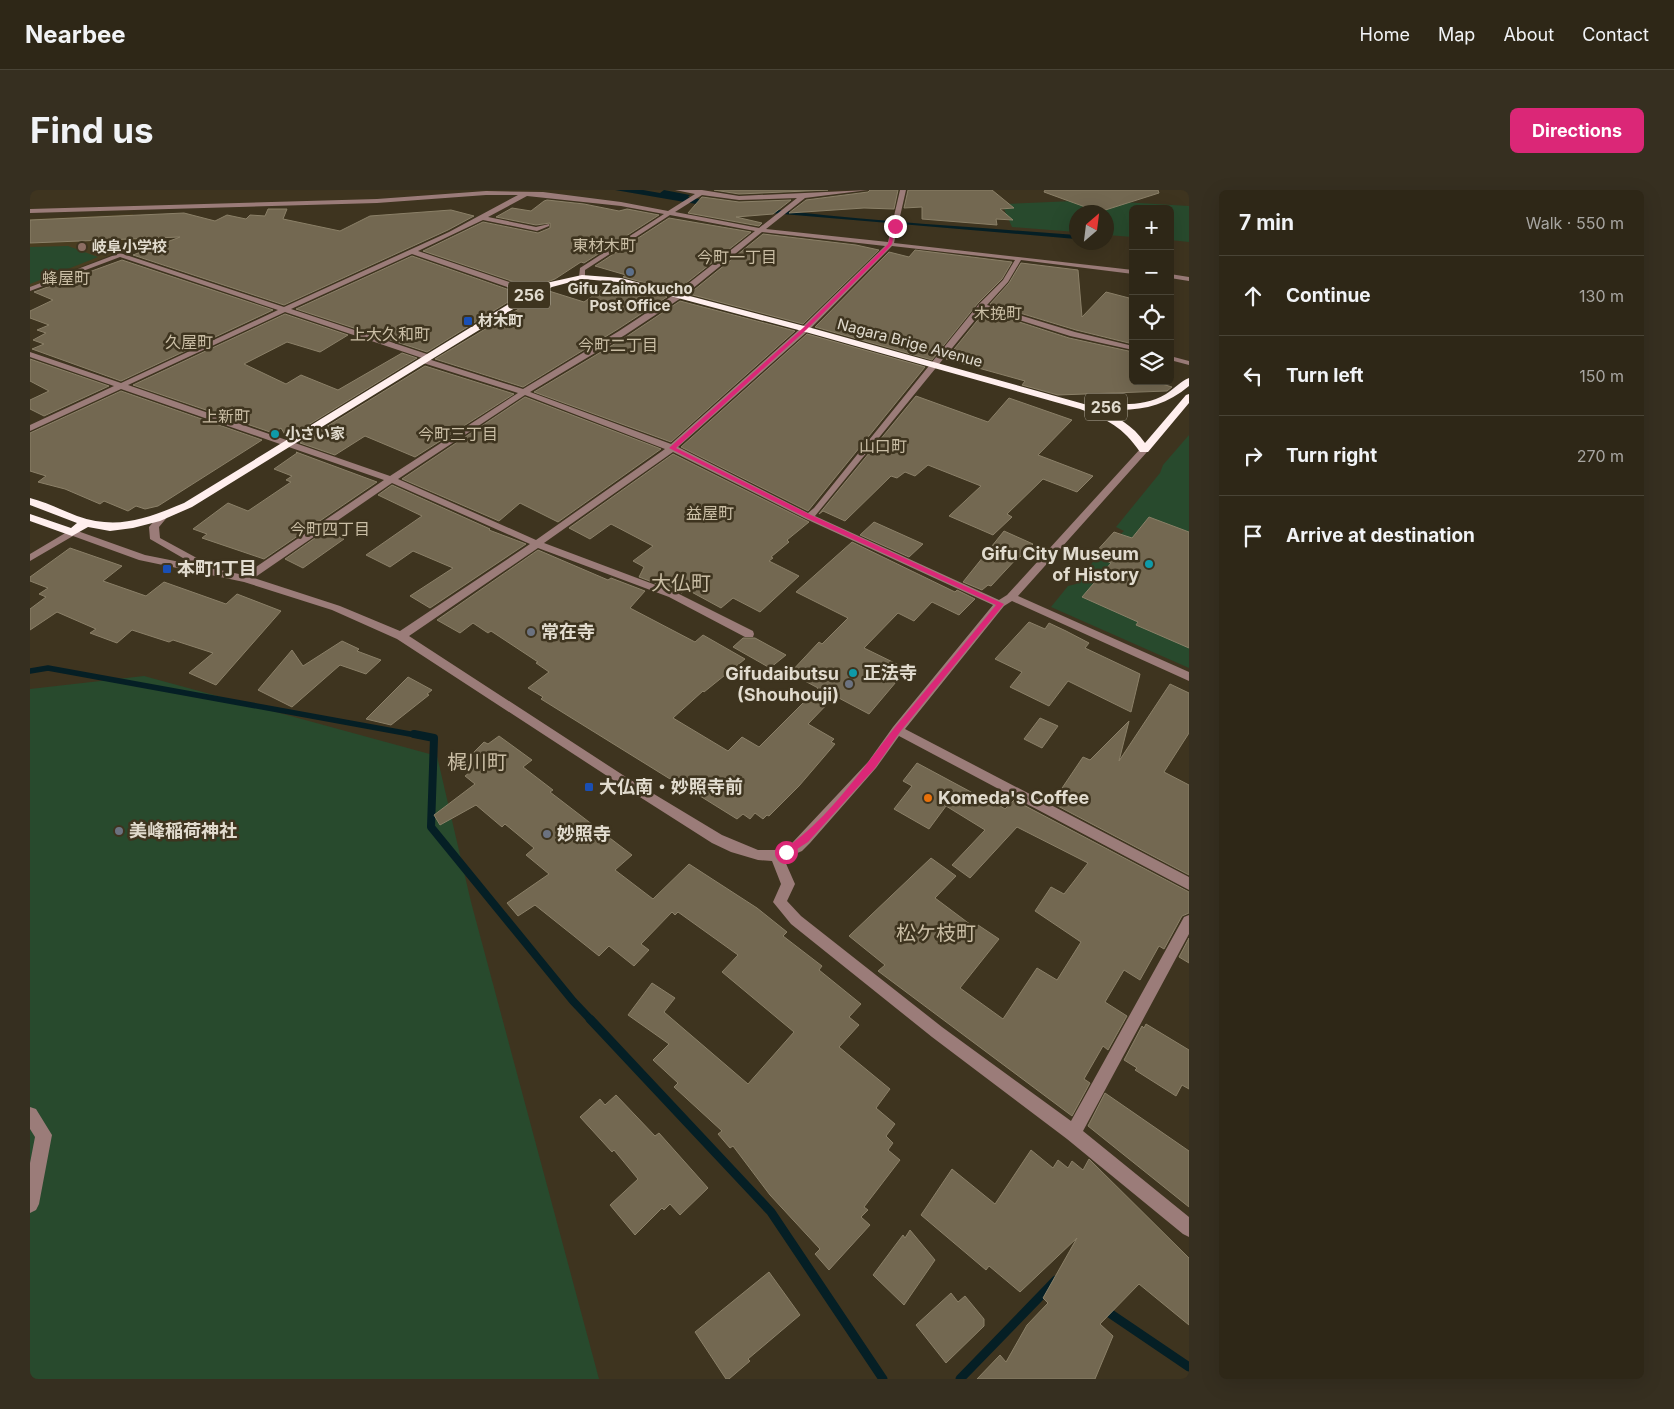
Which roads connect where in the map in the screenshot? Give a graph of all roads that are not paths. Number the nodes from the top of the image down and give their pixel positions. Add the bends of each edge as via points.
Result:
1 (678, 190) edge
2 (865, 190) edge
3 (903, 190) edge
4 (700, 193) edge
5 (526, 194) junction
6 (803, 196) junction
7 (30, 212) edge
8 (670, 213) junction
9 (484, 218) junction
10 (547, 225) dead end
11 (760, 230) junction
12 (890, 244) junction
13 (413, 252) junction
14 (1019, 258) junction
15 (1129, 272) edge
16 (582, 277) junction
17 (1174, 277) edge
18 (1189, 279) edge
19 (30, 290) edge
20 (532, 293) junction
21 (678, 296) junction
22 (982, 306) junction
23 (284, 310) junction
24 (805, 329) junction
25 (1129, 347) edge
26 (30, 354) edge
27 (425, 358) junction
28 (1174, 359) edge
29 (1189, 363) edge
30 (935, 366) junction
31 (1189, 381) edge
32 (121, 385) junction
33 (1018, 388) junction
34 (524, 392) junction
35 (1189, 397) edge
36 (30, 428) edge
37 (286, 443) junction
38 (672, 448) junction
39 (1144, 450) junction
40 (391, 480) junction
41 (30, 501) edge
42 (164, 515) junction
43 (30, 517) edge
44 (809, 517) junction
45 (87, 522) junction
46 (72, 532) junction
47 (537, 544) junction
48 (30, 558) edge
49 (216, 572) junction
50 (246, 580) junction
51 (1010, 597) junction
52 (1000, 604) junction
53 (749, 634) dead end
54 (401, 636) junction
55 (1189, 677) edge
56 (898, 730) junction
57 (776, 856) junction
58 (1189, 884) edge
59 (1189, 921) edge
60 (30, 1115) edge
61 (1073, 1133) junction
62 (30, 1204) edge
63 (1189, 1228) edge

1 - 4 street
2 - 6 street
3 - 12 street
4 - 6 street via 739,198
4 - 8 street
5 - 7 street
5 - 8 street via 568,196
5 - 9 street
6 - 11 street
8 - 11 street
8 - 16 street via 582,269
9 - 10 street via 537,230
9 - 13 street
11 - 12 street
11 - 21 street
12 - 14 street
12 - 24 street
13 - 20 street
13 - 23 street
14 - 15 street
14 - 22 street via 1006,281
16 - 20 highway, Nagara Brige Avenue / 256
16 - 21 highway, Nagara Brige Avenue / 256 via 618,280
17 - 18 street
19 - 23 street via 120,255
20 - 27 highway, Nagara Brige Avenue / 256
21 - 24 highway, Nagara Brige Avenue / 256
21 - 34 street
22 - 25 street
22 - 30 street
23 - 27 street
23 - 32 street
24 - 30 highway, Nagara Brige Avenue / 256
24 - 38 street
26 - 32 street
27 - 34 street
27 - 37 highway, Nagara Brige Avenue / 256
28 - 29 street
30 - 33 highway, Nagara Brige Avenue / 256
30 - 44 street
31 - 33 highway, Nagara Brige Avenue / 256 via 1156,404 1127,408 1088,404
32 - 36 street
32 - 37 street
33 - 39 highway, Nagara Brige Avenue / 256 via 1107,416 1136,435
34 - 38 street
34 - 40 street
35 - 39 highway
37 - 40 street
37 - 42 highway, Nagara Brige Avenue / 256 via 188,505
38 - 44 street
38 - 47 street
39 - 51 street
40 - 47 street
40 - 50 street
41 - 45 highway, Nagara Brige Avenue / 256
42 - 45 highway, Nagara Brige Avenue / 256 via 117,527
42 - 49 street via 154,527 155,539
43 - 46 highway
44 - 52 street
45 - 46 highway
46 - 48 street
46 - 49 street via 143,558
47 - 53 street via 673,595
47 - 54 street
49 - 50 street
50 - 54 street via 336,608
51 - 52 street
51 - 55 street
52 - 56 street
54 - 57 street via 717,840 758,855
56 - 57 street via 872,765 805,839 797,847
56 - 58 street
57 - 61 street via 788,884 780,902 796,920 937,1032
59 - 61 street
60 - 62 street via 44,1135
61 - 63 street

